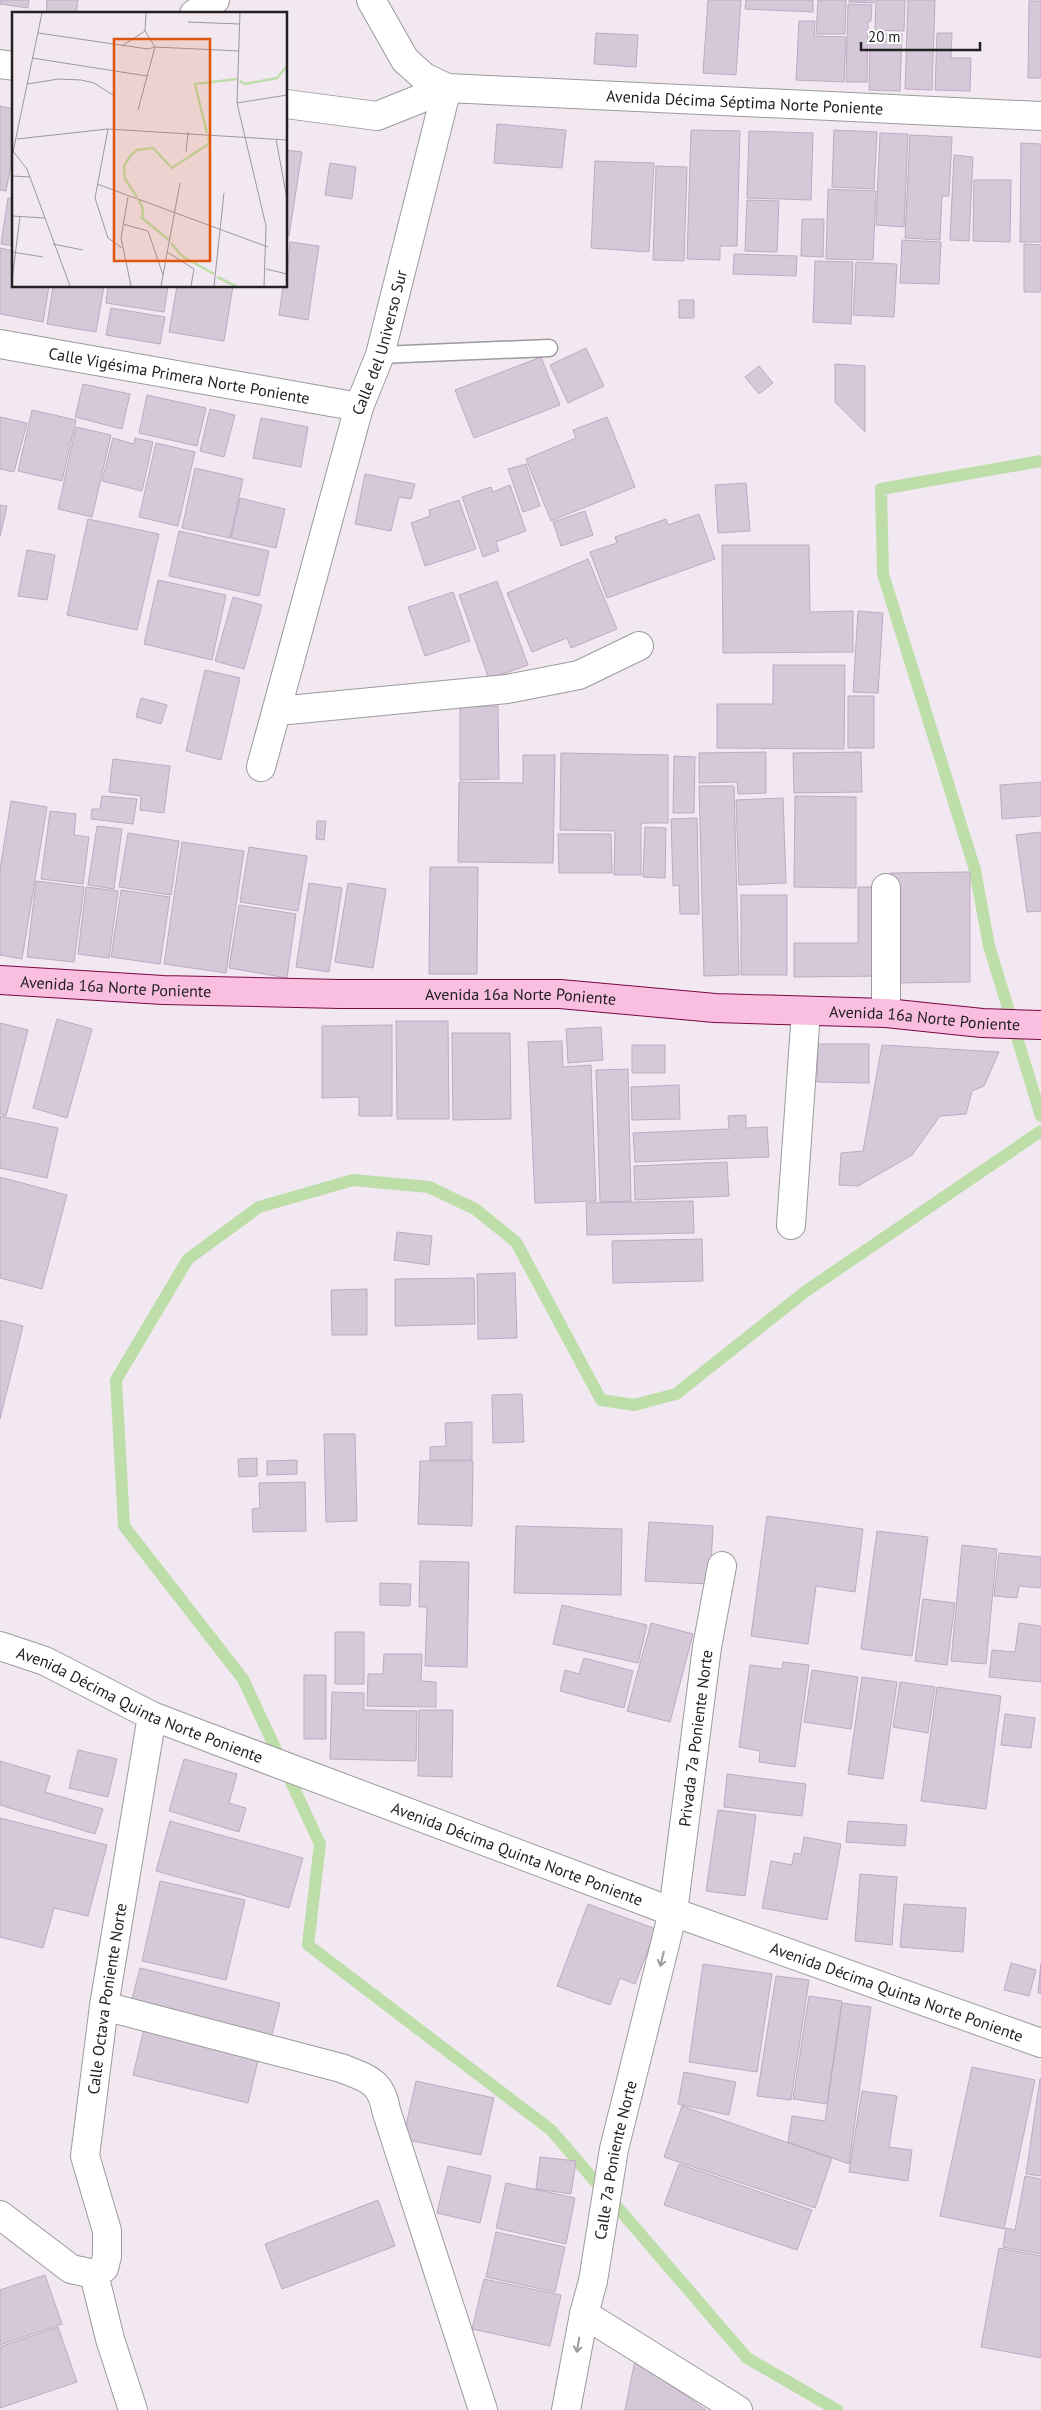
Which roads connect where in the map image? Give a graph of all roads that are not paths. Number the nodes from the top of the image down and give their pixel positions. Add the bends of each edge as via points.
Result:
1 (215, 0) edge
2 (371, 0) edge
3 (197, 12) edge
4 (447, 88) junction
5 (288, 104) edge
6 (1041, 116) edge
7 (0, 344) edge
8 (549, 348) dead end
9 (380, 355) junction
10 (359, 407) junction
11 (639, 646) dead end
12 (278, 711) junction
13 (261, 767) dead end
14 (886, 888) dead end
15 (0, 980) edge
16 (806, 1011) junction
17 (886, 1013) junction
18 (1041, 1025) edge
19 (791, 1224) dead end
20 (722, 1566) dead end
21 (0, 1646) edge
22 (152, 1716) junction
23 (673, 1912) junction
24 (104, 2006) junction
25 (1041, 2043) edge
26 (0, 2216) edge
27 (94, 2274) junction
28 (584, 2314) junction
29 (133, 2410) edge
30 (484, 2410) edge
31 (566, 2410) edge
32 (738, 2410) edge

1 - 3 street
2 - 4 street via 405,60 424,77
4 - 5 street via 377,116
4 - 6 street, Avenida Décima Séptima Norte Poniente
4 - 9 street, Calle del Universo Sur
7 - 10 street, Calle Vigésima Primera Norte Poniente
8 - 9 lane
9 - 10 street, Calle del Universo Sur
10 - 12 street, Calle del Universo Sur
11 - 12 street via 579,675 507,689
12 - 13 street, Calle del Universo Sur
14 - 17 street
15 - 16 street, Avenida 16a Norte Poniente via 163,990 560,994 715,1008
16 - 17 street, Avenida 16a Norte Poniente
16 - 19 street
17 - 18 street, Avenida 16a Norte Poniente via 982,1023
20 - 23 street, Privada 7a Poniente Norte via 707,1647
21 - 22 street, Avenida Décima Quinta Norte Poniente via 45,1661
22 - 23 street, Avenida Décima Quinta Norte Poniente
22 - 24 street, Calle Octava Poniente Norte
23 - 25 street, Avenida Décima Quinta Norte Poniente
23 -> 28 street, Calle 7a Poniente Norte via 614,2149 593,2281
24 - 27 street, Calle Octava Poniente Norte via 85,2156 107,2231 104,2268
24 - 30 street via 341,2068 373,2081 383,2094
26 - 27 street via 71,2269
27 - 29 street via 110,2339
28 -> 31 street, Calle 7a Poniente Norte
28 - 32 street

